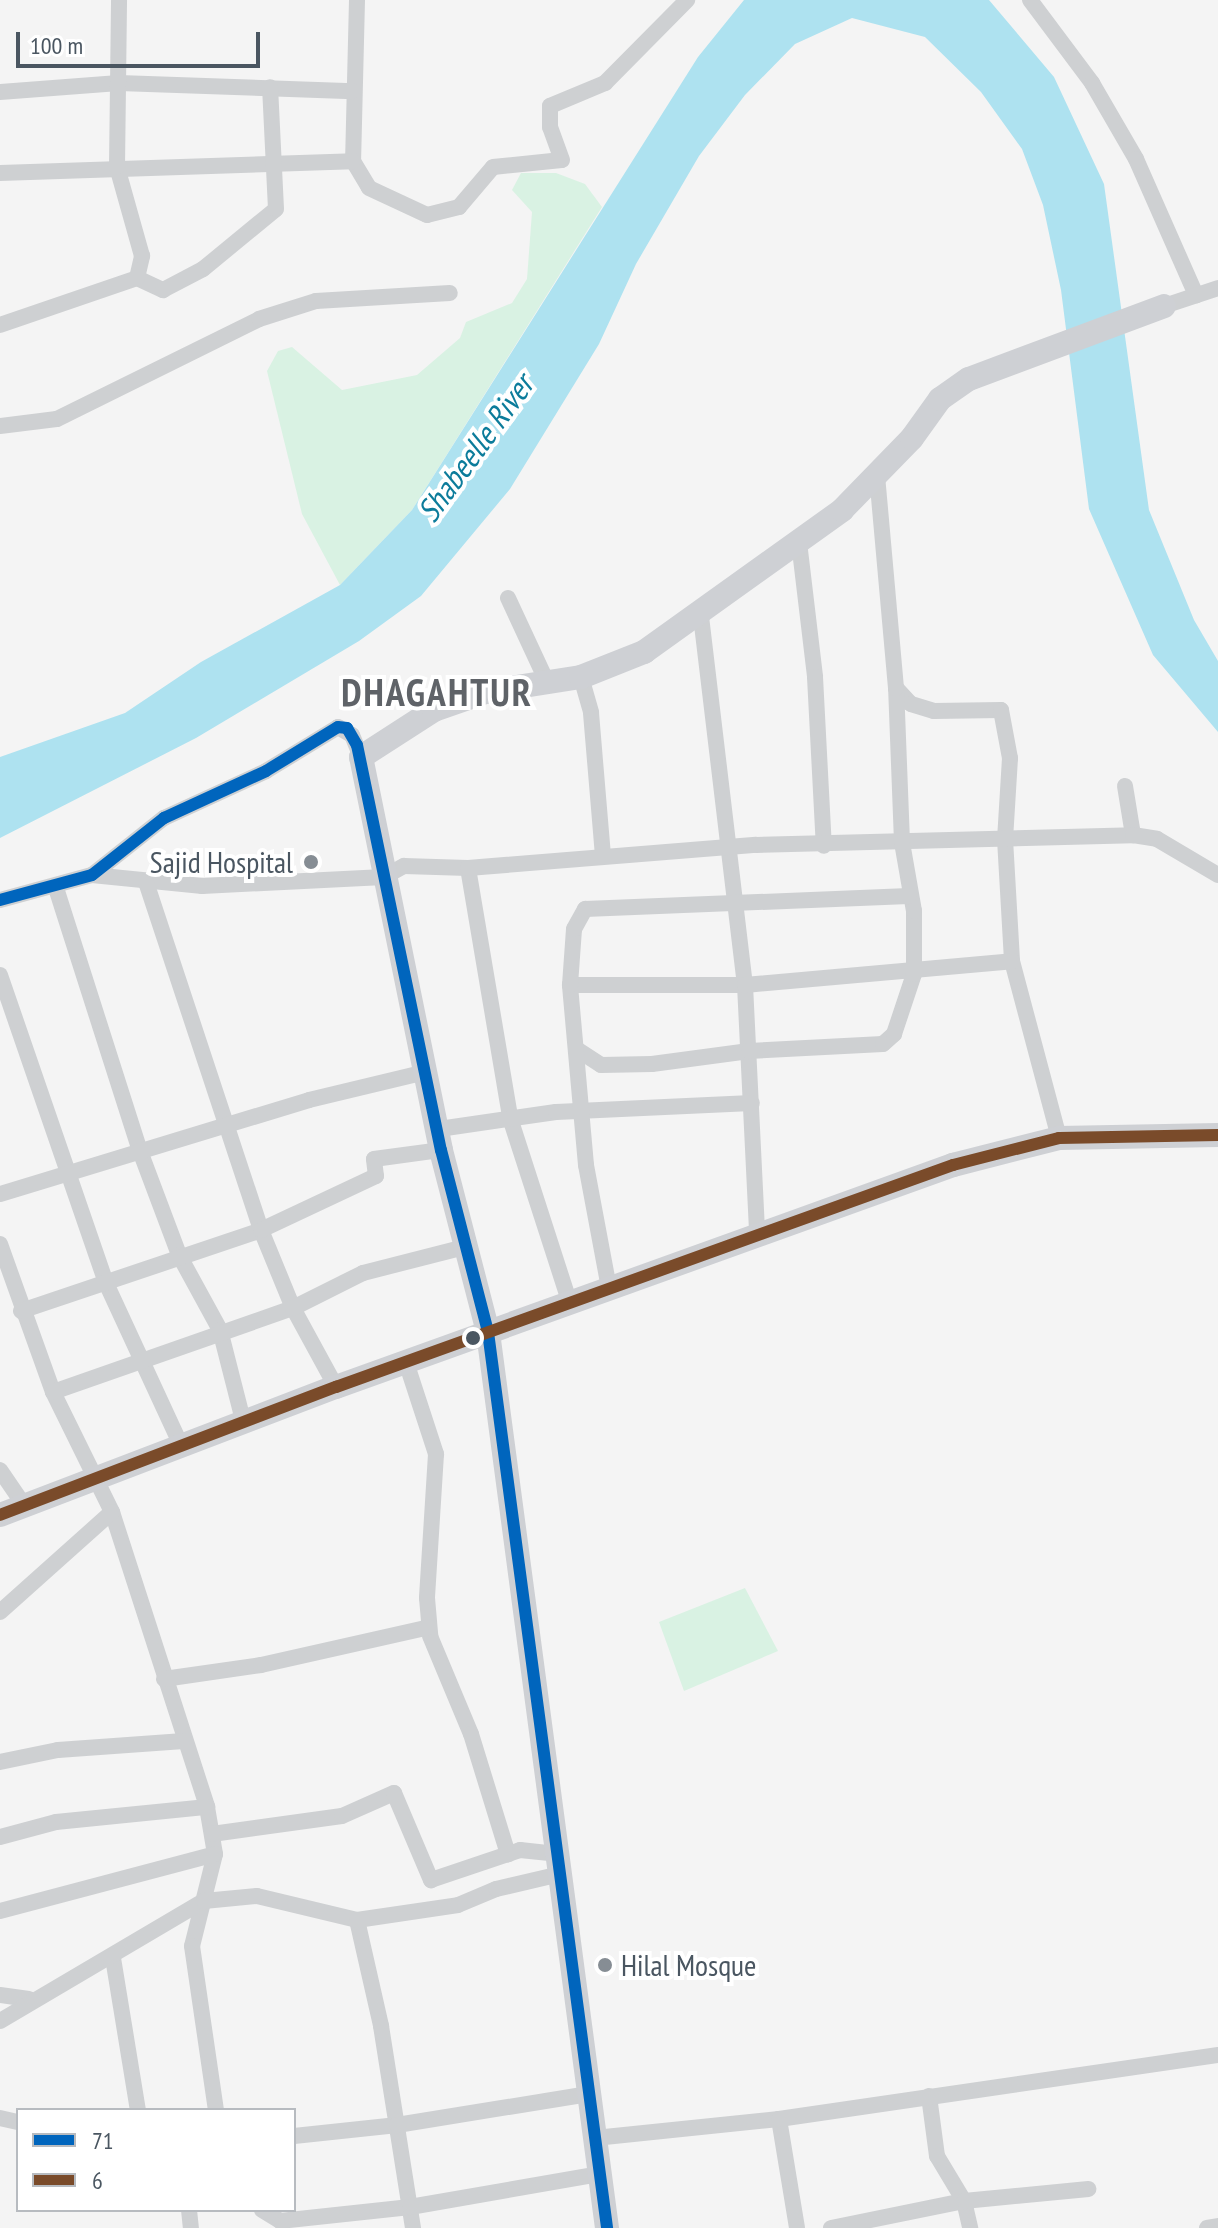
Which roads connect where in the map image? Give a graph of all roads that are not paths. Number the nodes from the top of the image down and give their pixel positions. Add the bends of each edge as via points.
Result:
1 (119, 0) edge
2 (357, 0) edge
3 (685, 0) edge
4 (1030, 0) edge
5 (119, 83) junction
6 (270, 87) junction
7 (353, 91) junction
8 (0, 92) edge
9 (353, 161) junction
10 (274, 165) junction
11 (117, 167) junction
12 (0, 173) edge
13 (137, 278) junction
14 (1218, 288) edge
15 (450, 293) dead end
16 (1196, 295) junction
17 (1164, 306) joint
18 (0, 325) edge
19 (0, 426) edge
20 (877, 476) junction
21 (799, 542) junction
22 (508, 598) dead end
23 (700, 608) junction
24 (581, 677) junction
25 (547, 682) junction
26 (896, 688) junction
27 (361, 757) junction
28 (1125, 786) dead end
29 (1133, 835) junction
30 (1005, 839) junction
31 (902, 842) junction
32 (824, 846) junction
33 (729, 848) junction
34 (603, 857) junction
35 (468, 868) junction
36 (92, 875) junction
37 (1218, 875) edge
38 (384, 877) junction
39 (146, 882) junction
40 (56, 888) junction
41 (909, 896) junction
42 (0, 900) edge
43 (736, 903) junction
44 (1012, 961) junction
45 (914, 974) junction
46 (0, 975) edge
47 (570, 985) junction
48 (745, 985) junction
49 (578, 1050) junction
50 (749, 1051) junction
51 (426, 1072) junction
52 (752, 1103) junction
53 (584, 1111) junction
54 (511, 1121) junction
55 (227, 1128) junction
56 (1218, 1135) edge
57 (1059, 1138) junction
58 (440, 1139) junction
59 (140, 1151) junction
60 (66, 1174) junction
61 (0, 1194) edge
62 (261, 1230) junction
63 (757, 1234) junction
64 (0, 1244) edge
65 (464, 1247) junction
66 (179, 1255) junction
67 (106, 1283) junction
68 (609, 1288) junction
69 (570, 1304) junction
70 (293, 1308) junction
71 (21, 1311) junction
72 (220, 1330) junction
73 (488, 1332) junction
74 (406, 1362) junction
75 (143, 1363) junction
76 (336, 1387) junction
77 (53, 1392) junction
78 (244, 1424) junction
79 (181, 1445) junction
80 (0, 1470) edge
81 (97, 1479) junction
82 (24, 1505) junction
83 (112, 1512) junction
84 (0, 1515) edge
85 (0, 1611) edge
86 (429, 1627) junction
87 (164, 1679) junction
88 (184, 1741) junction
89 (0, 1762) edge
90 (207, 1807) junction
91 (212, 1834) junction
92 (0, 1837) edge
93 (215, 1854) junction
94 (508, 1854) junction
95 (559, 1864) junction
96 (204, 1901) junction
97 (0, 1911) edge
98 (357, 1920) junction
99 (113, 1958) junction
100 (0, 1995) edge
101 (29, 1999) junction
102 (0, 2021) edge
103 (1218, 2055) edge
104 (589, 2094) junction
105 (929, 2096) junction
106 (138, 2108) edge
107 (216, 2108) edge
108 (779, 2119) junction
109 (397, 2125) junction
110 (296, 2136) edge
111 (595, 2138) junction
112 (600, 2174) junction
113 (1088, 2189) dead end
114 (964, 2201) junction
115 (410, 2207) junction
116 (280, 2224) edge
117 (1218, 2226) edge
118 (413, 2228) edge
119 (607, 2228) edge
120 (797, 2228) edge
121 (831, 2228) edge
122 (970, 2228) edge
123 (1207, 2228) edge

1 - 5 street
2 - 7 street
3 - 9 street via 605,83 550,106 550,127 562,160 555,164 493,167 459,207 427,215 369,188
4 - 16 street via 1092,83 1136,159
5 - 6 street
5 - 8 street
5 - 11 street
6 - 7 street
6 - 10 street
7 - 9 street
9 - 10 street
10 - 11 street
10 - 13 street via 276,209 242,240 163,290
11 - 12 street
11 - 13 street via 142,256
13 - 18 street
14 - 16 street
15 - 19 street via 316,301 259,319 57,419
16 - 17 street
17 - 20 street via 969,379 940,399
20 - 21 street
20 - 26 street
21 - 23 street
21 - 32 street via 815,677
22 - 25 street
23 - 24 street via 644,652
23 - 33 street
24 - 25 street
24 - 34 street via 591,713
25 - 27 street via 485,692 434,710
26 - 30 street via 911,704 934,711 1001,710 1010,758
26 - 31 street
27 - 36 street via 352,735 338,727 266,771 164,818
27 - 38 street
28 - 29 street
29 - 30 street
29 - 37 street via 1157,839
30 - 31 street
30 - 44 street
31 - 32 street
31 - 41 street
32 - 33 street
33 - 34 street
33 - 43 street
34 - 35 street
35 - 38 street via 404,866
35 - 54 street
36 - 39 street
36 - 40 street
38 - 39 street via 202,886
38 - 51 street
39 - 55 street
40 - 42 street
40 - 59 street
41 - 43 street
41 - 45 street via 914,911
43 - 47 street via 585,909 574,929
43 - 48 street
44 - 45 street
44 - 57 street
45 - 48 street
45 - 50 street via 894,1034 883,1044
46 - 60 street
47 - 48 street
47 - 49 street
48 - 50 street
49 - 50 street via 601,1065
49 - 53 street
50 - 52 street
51 - 55 street via 309,1100
51 - 58 street
52 - 53 street
52 - 63 street
53 - 54 street
53 - 68 street via 586,1165
54 - 58 street
54 - 69 street
55 - 59 street
55 - 62 street
56 - 57 street
57 - 63 street via 953,1165
58 - 62 street via 374,1159 376,1176
58 - 65 street
59 - 60 street
59 - 66 street
60 - 61 street
60 - 67 street
62 - 66 street
62 - 70 street
63 - 68 street
64 - 71 street
65 - 70 street via 363,1273
65 - 73 street
66 - 67 street
66 - 72 street
67 - 71 street
67 - 75 street
68 - 69 street
69 - 73 street
70 - 72 street
70 - 76 street
71 - 77 street
72 - 75 street
72 - 78 street
73 - 74 street
73 - 95 street
74 - 76 street
74 - 86 street via 436,1454
75 - 77 street
75 - 79 street
76 - 78 street
77 - 81 street
78 - 79 street
79 - 81 street
80 - 82 street
81 - 82 street
81 - 83 street
82 - 84 street
83 - 85 street
83 - 87 street
86 - 87 street via 261,1665
86 - 94 street via 471,1734
87 - 88 street
88 - 89 street via 58,1750
88 - 90 street
90 - 91 street
90 - 92 street via 56,1822
91 - 93 street
91 - 94 street via 342,1816 394,1793 431,1880
93 - 96 street
93 - 97 street
94 - 95 street
95 - 98 street via 458,1905
95 - 104 street
96 - 98 street via 257,1896
96 - 99 street
96 - 107 street via 192,1946
98 - 109 street
99 - 101 street
99 - 106 street
100 - 101 street
101 - 102 street
103 - 105 street
104 - 109 street
104 - 111 street
105 - 108 street
105 - 114 street via 937,2156
108 - 111 street
108 - 120 street
109 - 110 street
109 - 115 street
111 - 112 street
112 - 115 street
112 - 119 street
113 - 114 street
114 - 121 street
114 - 122 street
115 - 116 street
115 - 118 street
117 - 123 street

